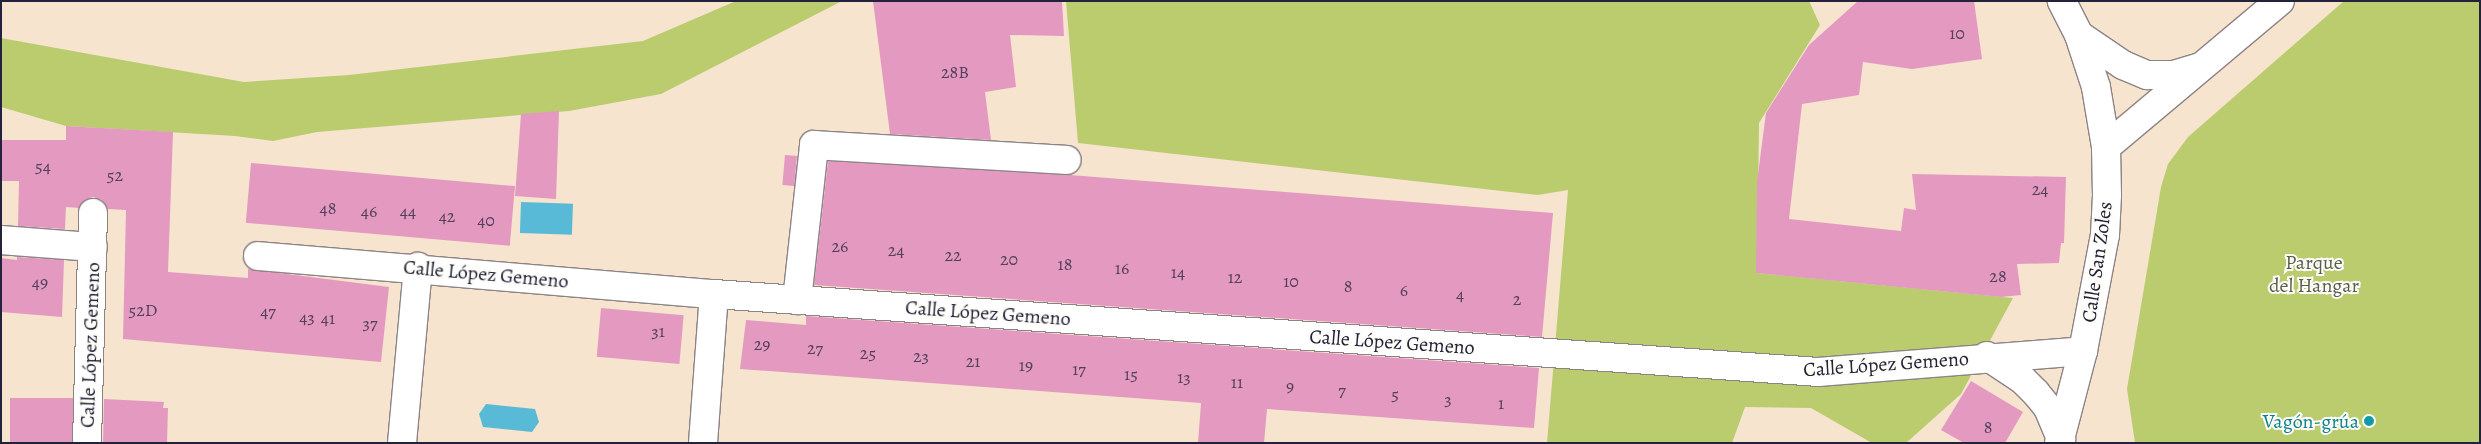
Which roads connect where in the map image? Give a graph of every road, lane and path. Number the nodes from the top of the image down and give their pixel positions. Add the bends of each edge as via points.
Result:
1 (2062, 1) edge
2 (2280, 1) edge
3 (2079, 35) junction
4 (2207, 65) junction
5 (2106, 147) junction
6 (1067, 160) dead end
7 (93, 213) dead end
8 (1, 240) edge
9 (93, 246) junction
10 (258, 256) dead end
11 (418, 267) junction
12 (714, 294) junction
13 (797, 300) junction
14 (2083, 351) junction
15 (1987, 356) junction
16 (2060, 441) edge
17 (86, 443) edge
18 (402, 443) edge
19 (703, 443) edge

1 - 3 street, Calle San Zoles
2 - 4 street
3 - 4 street via 2123,65 2147,75 2174,75
3 - 5 street, Calle San Zoles via 2096,87
4 - 5 street
5 - 14 street, Calle San Zoles via 2104,235
6 - 13 street via 814,145
7 - 9 street, Calle López Gemeno
8 - 9 street, Calle López Gemeno
9 - 17 street, Calle López Gemeno
10 - 11 street, Calle López Gemeno
11 - 12 street, Calle López Gemeno
11 - 18 street
12 - 13 street, Calle López Gemeno
12 - 19 street
13 - 15 street, Calle López Gemeno via 1818,372 1920,366
14 - 15 street, Calle López Gemeno
14 - 16 street, Calle San Zoles
15 - 16 street, Calle López Gemeno via 2024,380 2036,393 2048,408

